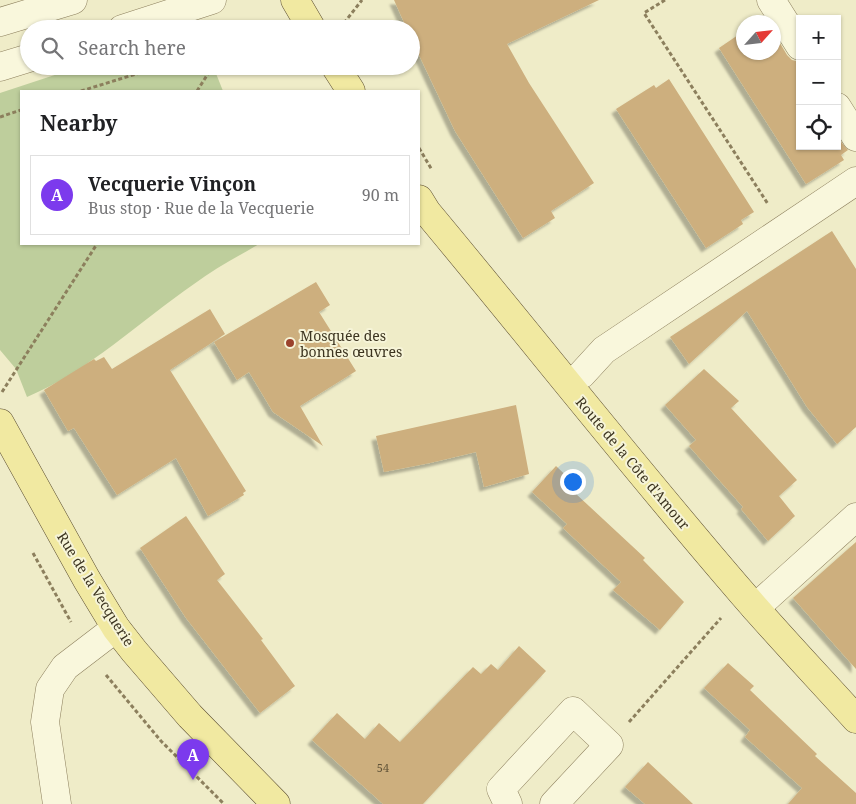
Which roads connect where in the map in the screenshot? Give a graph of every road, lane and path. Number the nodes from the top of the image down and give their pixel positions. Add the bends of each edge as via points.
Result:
1 (73, 0) edge
2 (212, 0) edge
3 (295, 0) edge
4 (362, 0) edge
5 (664, 0) edge
6 (771, 0) edge
7 (150, 20) edge
8 (307, 20) edge
9 (346, 20) edge
10 (0, 22) edge
11 (796, 40) edge
12 (20, 61) edge
13 (0, 67) edge
14 (133, 75) edge
15 (207, 75) edge
16 (341, 75) edge
17 (85, 90) edge
18 (198, 90) edge
19 (350, 90) edge
20 (20, 110) edge
21 (841, 113) edge
22 (0, 117) edge
23 (856, 137) edge
24 (856, 181) edge
25 (420, 201) edge
26 (784, 229) junction
27 (96, 245) edge
28 (582, 374) dead end
29 (0, 395) edge
30 (0, 423) edge
31 (856, 517) edge
32 (749, 601) junction
33 (116, 628) junction
34 (856, 719) edge
35 (609, 745) junction
36 (57, 804) edge
37 (276, 804) edge
38 (508, 804) edge
39 (554, 804) edge

1 - 10 street
2 - 7 street
3 - 8 main road
4 - 9 path
5 - 26 path via 644,13
6 - 11 street
12 - 13 street
14 - 17 path
15 - 18 path
16 - 19 main road
20 - 22 path
21 - 23 street
24 - 26 street
25 - 32 main road, Route de la Côte d'Amour via 567,384
26 - 28 street via 604,350
27 - 29 path
30 - 33 main road, Rue de la Vecquerie
31 - 32 street
32 - 34 main road, Route de la Côte d'Amour
32 - 35 path
33 - 36 street via 65,667 50,689 45,722
33 - 37 main road, Rue de la Vecquerie via 190,716
35 - 38 street via 572,711 501,789
35 - 39 street

